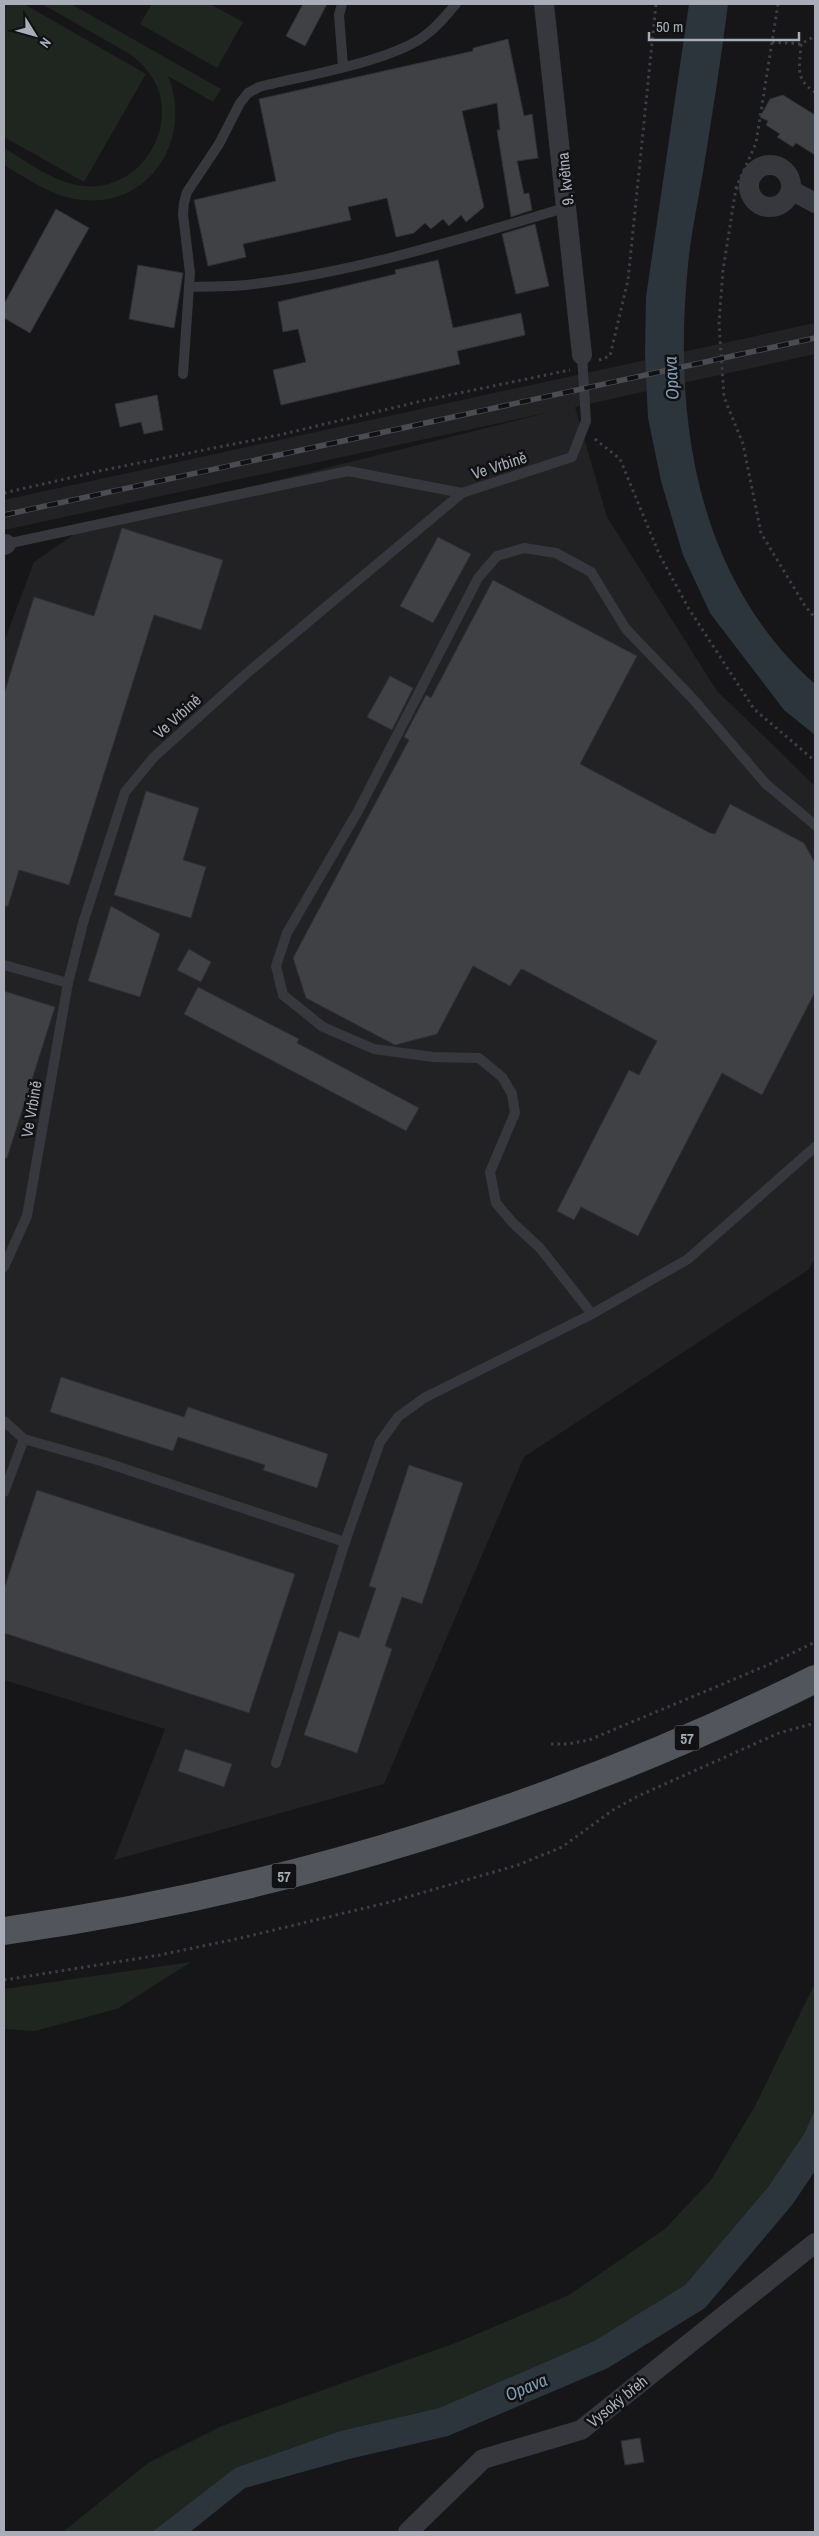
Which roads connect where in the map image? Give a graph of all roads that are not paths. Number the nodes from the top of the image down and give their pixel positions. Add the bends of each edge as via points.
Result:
1 (342, 4) edge
2 (456, 4) edge
3 (544, 4) edge
4 (343, 66) junction
5 (791, 190) junction
6 (815, 203) edge
7 (568, 207) junction
8 (189, 287) junction
9 (582, 361) joint
10 (184, 374) dead end
11 (462, 493) junction
12 (4, 546) edge
13 (815, 825) edge
14 (4, 964) edge
15 (68, 984) junction
16 (815, 1147) edge
17 (4, 1267) edge
18 (592, 1314) junction
19 (4, 1421) edge
20 (24, 1439) junction
21 (4, 1492) edge
22 (346, 1542) junction
23 (815, 1679) edge
24 (276, 1763) dead end
25 (4, 1931) edge
26 (815, 2243) edge
27 (408, 2532) edge

1 - 4 lane via 339,15
2 - 4 lane via 416,42 373,59
3 - 7 street, 9. května
4 - 8 lane via 259,87 240,103 219,144 187,192 183,214
5 - 5 street via 783,202 770,206 757,201 743,189 756,170 768,165 786,172
5 - 6 street
7 - 8 lane via 353,266 246,285
7 - 9 street, 9. května
8 - 10 lane
9 - 11 lane, Ve Vrbině via 586,421 572,458
11 - 12 lane via 348,472
11 - 15 lane, Ve Vrbině via 246,674 154,757 131,785 83,923
13 - 18 lane via 766,784 693,699 626,629 591,572 556,553 524,548 497,556 478,578 358,811 287,933 276,966 283,995 323,1027 374,1049 433,1057 478,1058 502,1077 512,1094 515,1113 490,1172 496,1203 540,1248
14 - 15 lane
15 - 17 lane, Ve Vrbině via 27,1216
16 - 18 lane via 688,1259
18 - 22 lane via 424,1398 398,1417 380,1442
19 - 20 lane
20 - 21 lane
20 - 22 lane
22 - 24 lane
23 - 25 main road, 57 via 714,1726 557,1791 427,1835 315,1868 165,1903
26 - 27 street, Vysoký břeh via 581,2430 483,2459

